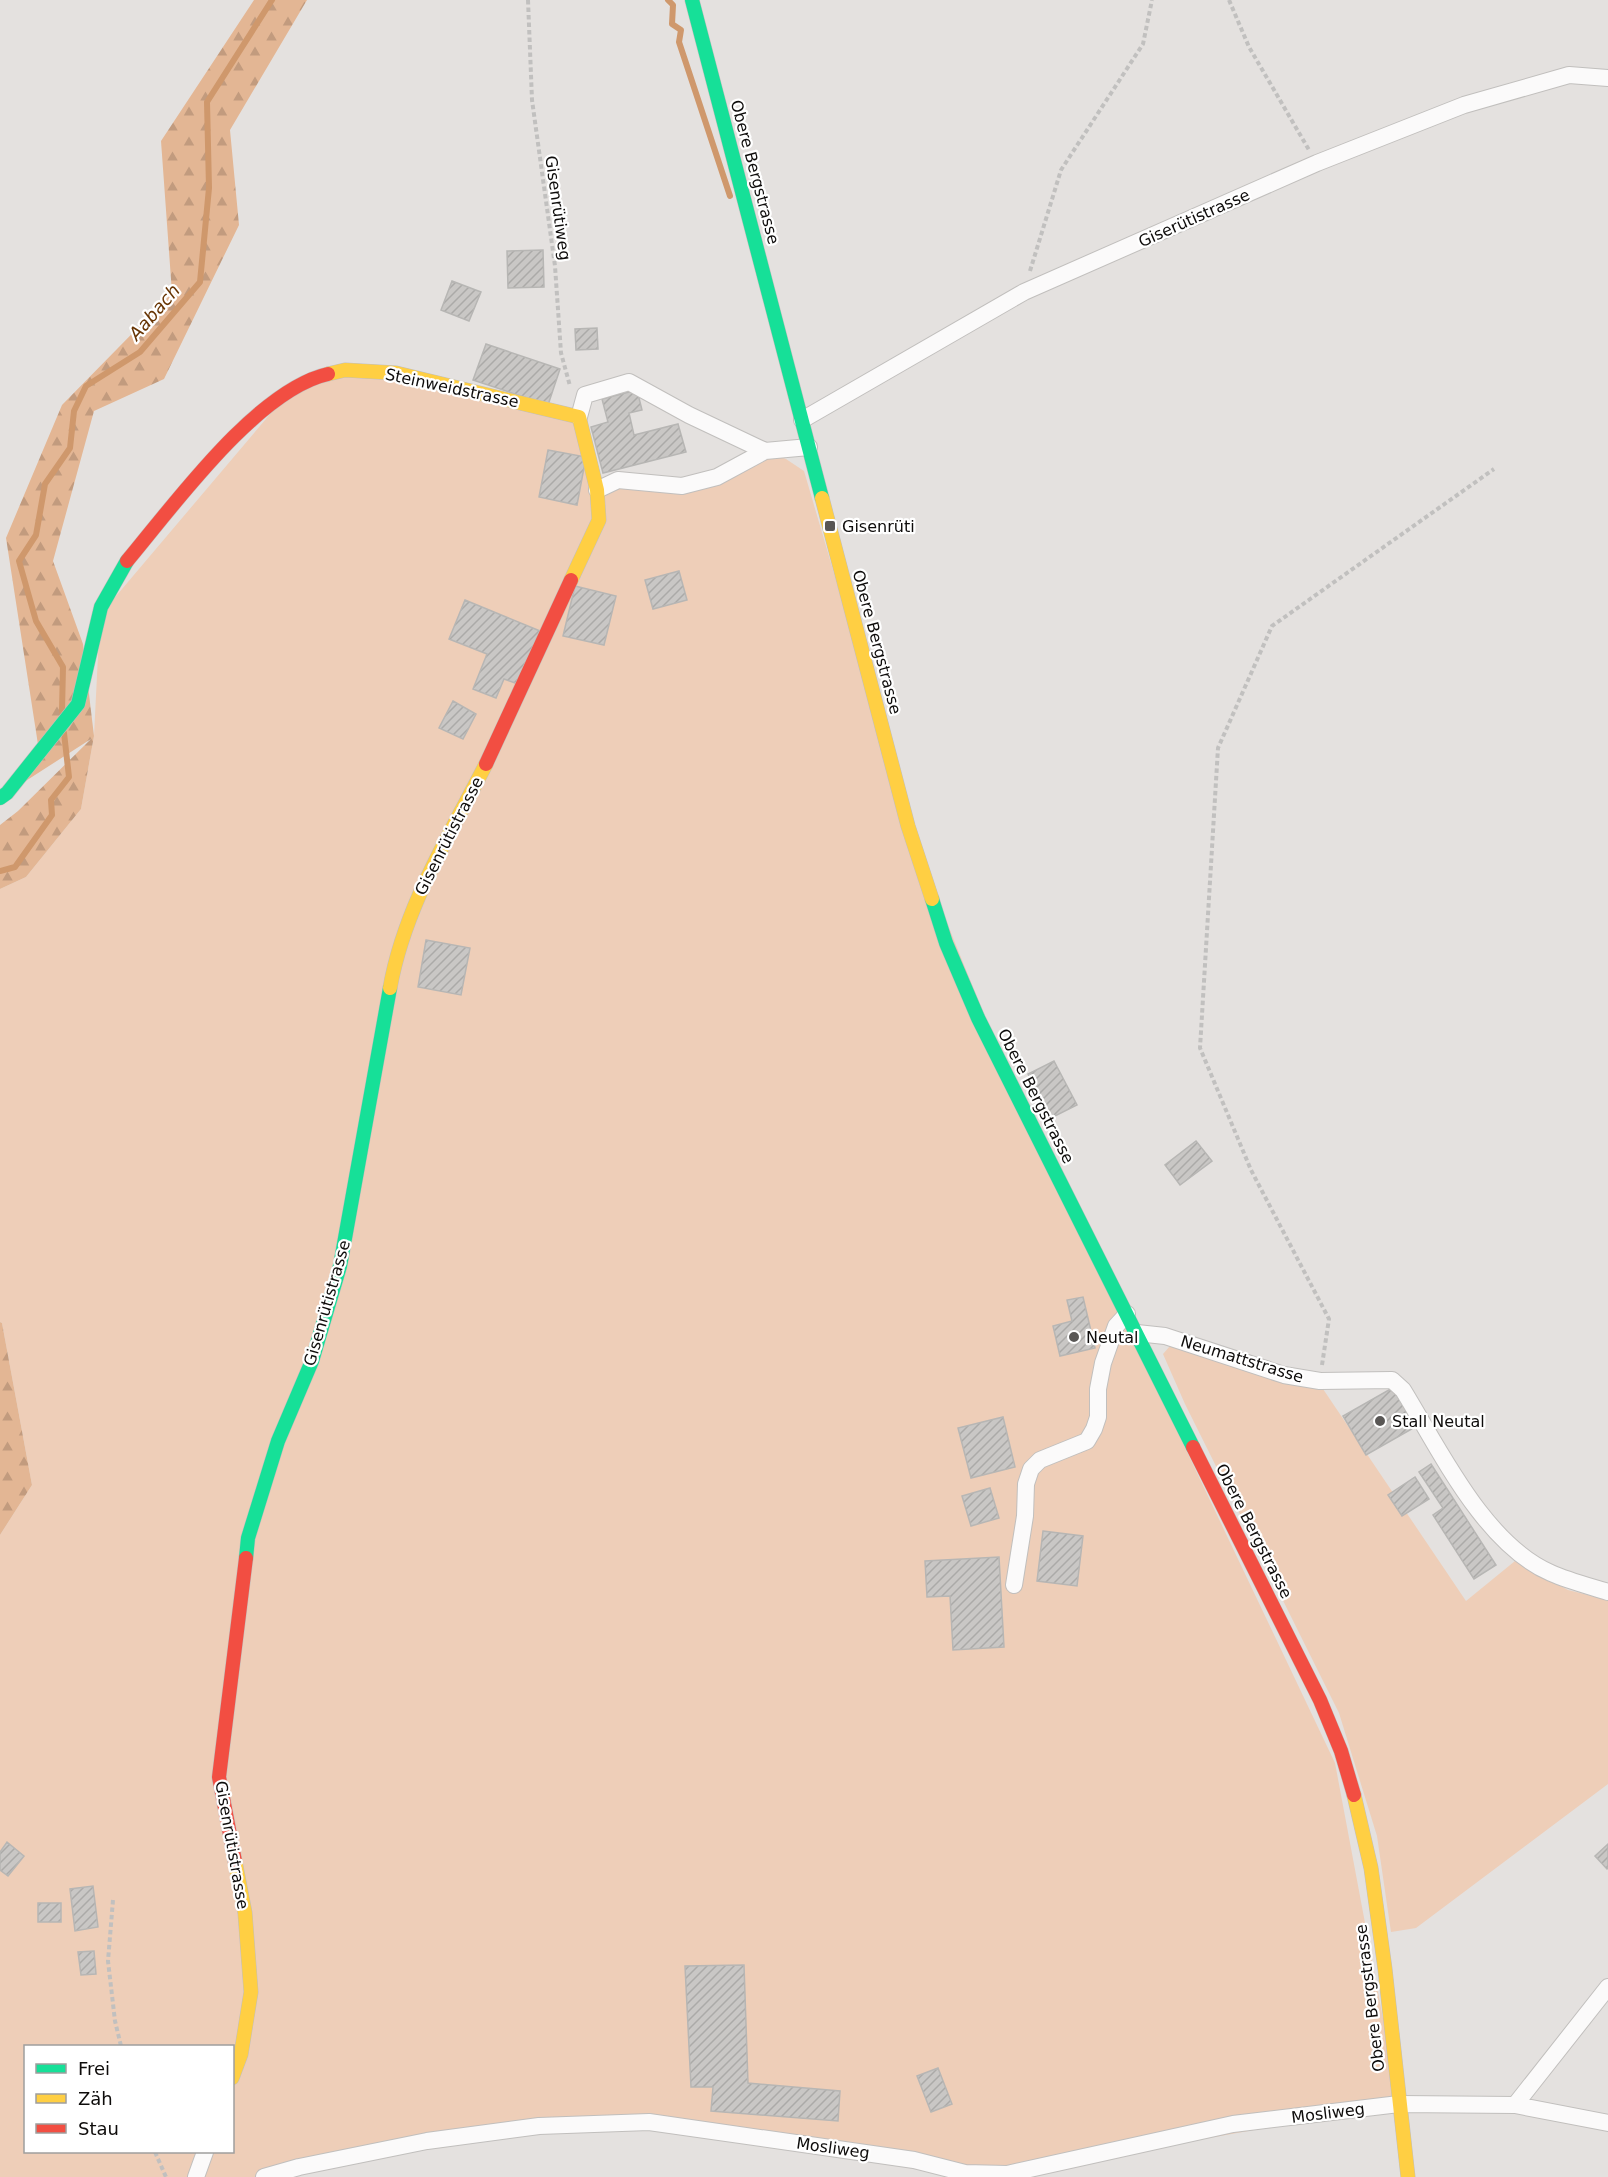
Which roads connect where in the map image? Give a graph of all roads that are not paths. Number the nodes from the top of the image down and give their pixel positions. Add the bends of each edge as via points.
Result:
1 (692, 0) edge
2 (1608, 78) edge
3 (579, 417) junction
4 (802, 420) junction
5 (809, 447) junction
6 (765, 451) junction
7 (597, 490) junction
8 (0, 798) edge
9 (1127, 1314) junction
10 (1137, 1333) junction
11 (1014, 1585) dead end
12 (1608, 1592) edge
13 (1608, 1987) edge
14 (234, 2073) edge
15 (1399, 2104) junction
16 (1515, 2105) junction
17 (1608, 2123) edge
18 (204, 2153) edge
19 (196, 2177) edge
20 (264, 2177) edge
21 (1408, 2177) edge

1 - 4 street, Obere Bergstrasse
2 - 4 street, Giserütistrasse via 1569,75 1464,105 1317,163 1024,292
3 - 6 street via 585,395 629,382
3 - 7 street
3 - 8 street, Steinweidstrasse via 396,373 345,370 294,387 256,416 214,458 126,562 101,607 78,704
4 - 5 street, Obere Bergstrasse
5 - 6 street
5 - 9 street, Obere Bergstrasse via 908,826 946,943 978,1018
6 - 7 street via 717,477 682,486 618,480
7 - 14 street, Gisenrütistrasse via 599,520 487,762 411,912 393,969 340,1266 312,1361 278,1441 248,1538 219,1777 245,1913 251,1992 241,2054
9 - 10 street, Obere Bergstrasse
9 - 11 street via 1116,1326 1103,1363 1094,1429 1076,1447 1040,1460 1031,1469
10 - 12 street, Neumattstrasse via 1165,1336 1284,1375 1320,1381 1392,1380 1403,1390 1469,1499 1511,1547 1550,1573
10 - 15 street, Obere Bergstrasse via 1320,1700 1341,1751 1371,1868
13 - 16 street
15 - 16 street, Mosliweg
15 - 20 street, Mosliweg via 1233,2124 1007,2175 965,2173 914,2160 649,2122 539,2126 427,2141
15 - 21 street, Obere Bergstrasse
16 - 17 street, Mosliweg
18 - 19 street

